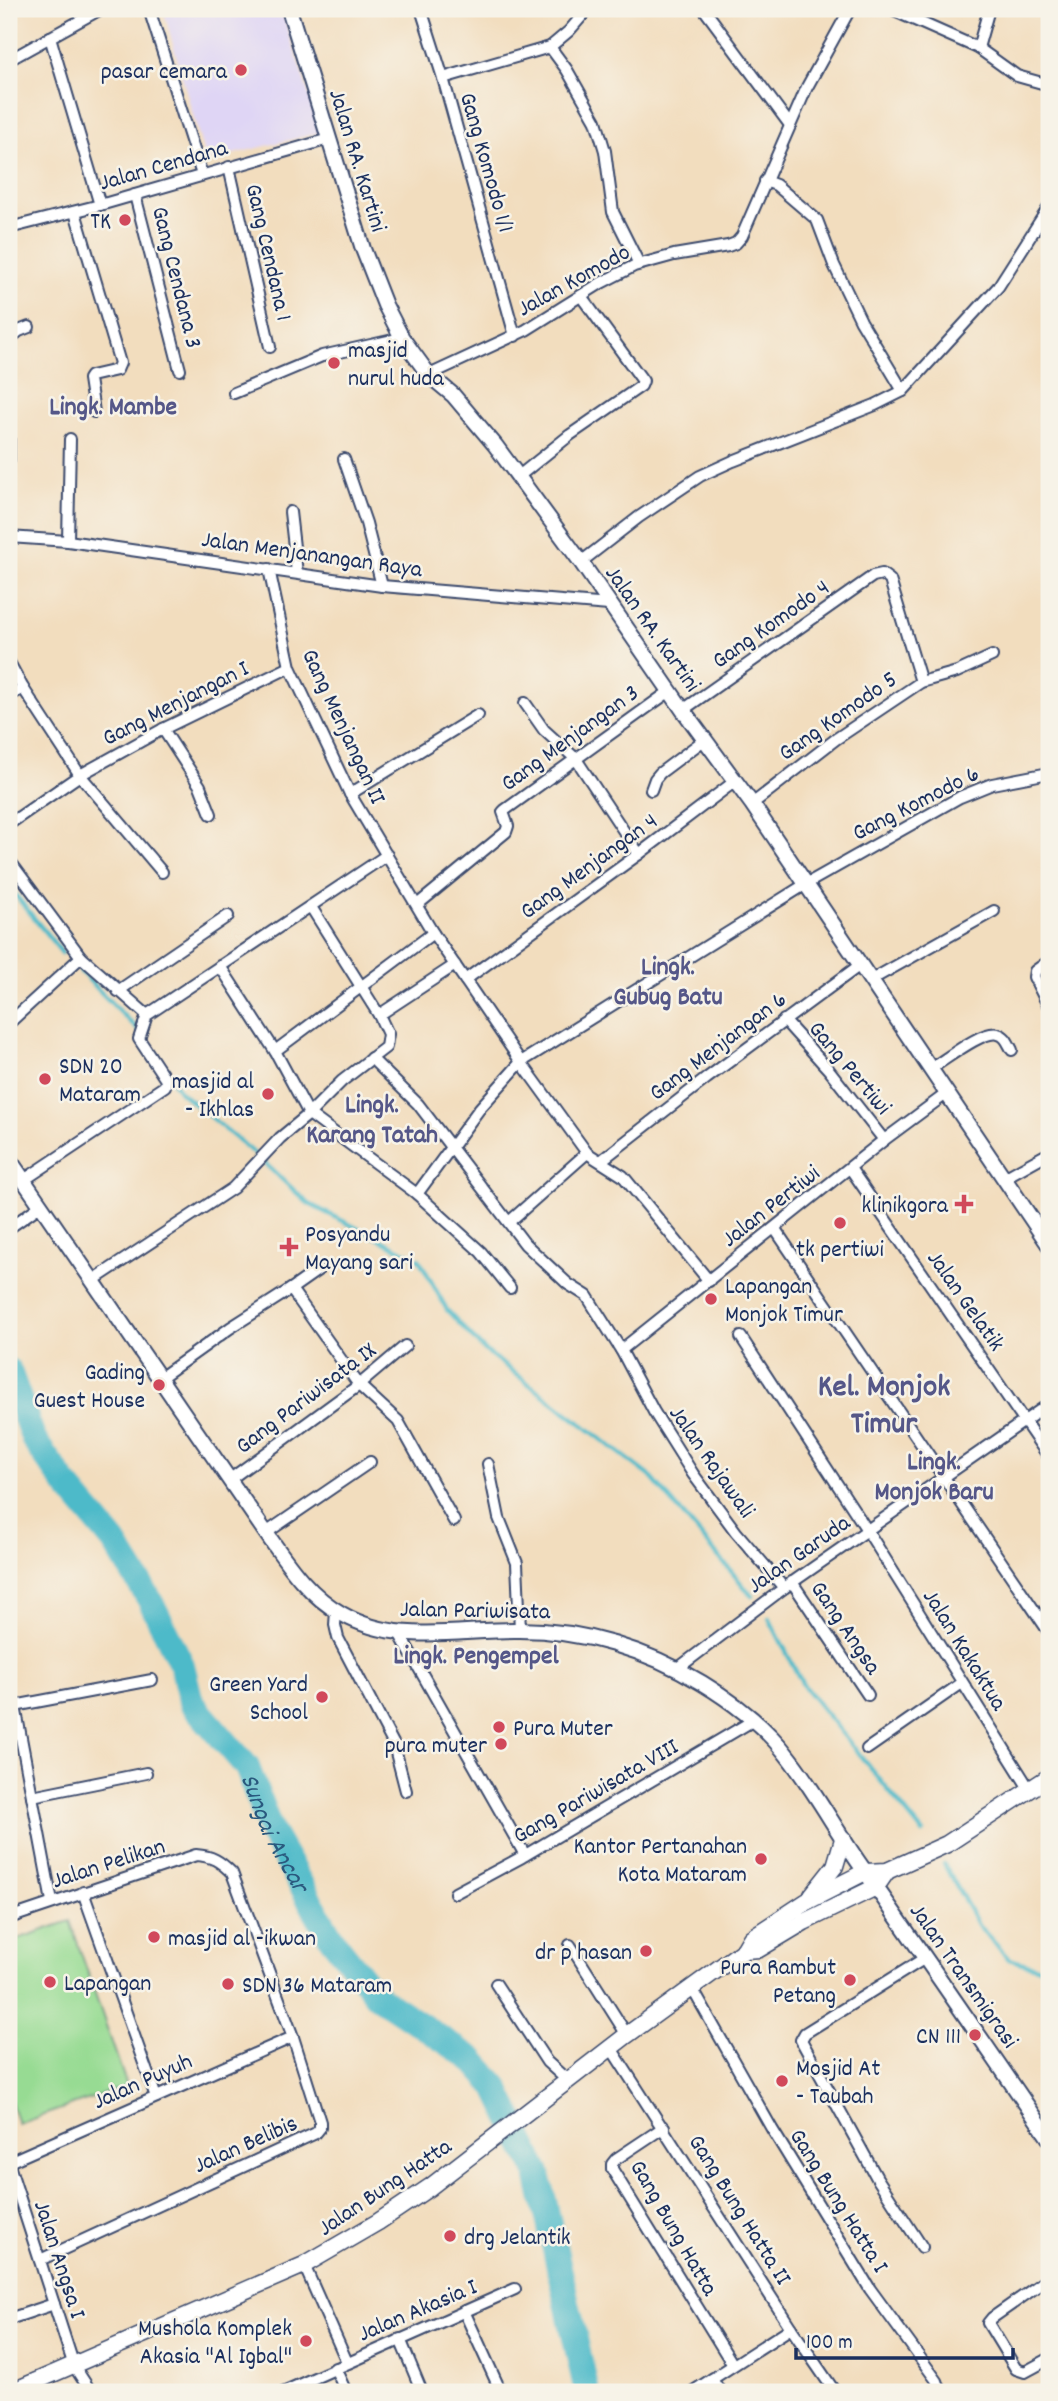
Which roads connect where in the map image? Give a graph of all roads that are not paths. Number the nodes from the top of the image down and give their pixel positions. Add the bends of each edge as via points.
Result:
1 (101, 9) edge
2 (149, 9) edge
3 (289, 9) edge
4 (421, 9) edge
5 (588, 9) edge
6 (704, 9) edge
7 (850, 9) edge
8 (890, 9) edge
9 (989, 9) edge
10 (50, 37) junction
11 (550, 47) junction
12 (978, 48) junction
13 (9, 60) edge
14 (443, 78) junction
15 (1049, 85) edge
16 (790, 125) junction
17 (329, 139) junction
18 (229, 167) junction
19 (202, 175) junction
20 (765, 181) junction
21 (135, 195) junction
22 (100, 205) junction
23 (1049, 207) edge
24 (75, 212) junction
25 (9, 227) edge
26 (639, 264) junction
27 (581, 296) junction
28 (29, 327) dead end
29 (515, 336) junction
30 (402, 338) junction
31 (9, 340) edge
32 (270, 347) dead end
33 (180, 370) dead end
34 (429, 375) junction
35 (903, 391) junction
36 (234, 393) dead end
37 (94, 412) dead end
38 (9, 423) edge
39 (70, 439) dead end
40 (344, 459) dead end
41 (9, 460) edge
42 (519, 476) junction
43 (290, 512) dead end
44 (9, 537) edge
45 (68, 541) junction
46 (581, 562) junction
47 (269, 569) junction
48 (297, 573) junction
49 (382, 586) junction
50 (609, 606) junction
51 (992, 656) dead end
52 (9, 662) edge
53 (290, 667) junction
54 (920, 682) junction
55 (23, 688) junction
56 (670, 691) junction
57 (9, 696) edge
58 (525, 704) dead end
59 (683, 710) junction
60 (478, 715) dead end
61 (163, 729) junction
62 (705, 740) junction
63 (576, 759) junction
64 (1049, 773) edge
65 (80, 775) junction
66 (734, 782) junction
67 (651, 790) dead end
68 (351, 794) junction
69 (752, 803) junction
70 (211, 814) dead end
71 (9, 824) edge
72 (639, 854) junction
73 (387, 855) junction
74 (9, 860) edge
75 (162, 872) dead end
76 (806, 884) junction
77 (417, 905) junction
78 (310, 907) junction
79 (994, 911) dead end
80 (228, 916) dead end
81 (433, 933) junction
82 (81, 957) junction
83 (1049, 961) edge
84 (454, 965) junction
85 (860, 965) junction
86 (220, 966) junction
87 (465, 980) junction
88 (871, 980) junction
89 (360, 986) junction
90 (118, 991) junction
91 (1049, 1007) edge
92 (379, 1015) junction
93 (145, 1019) junction
94 (784, 1020) junction
95 (9, 1023) edge
96 (1012, 1050) dead end
97 (275, 1051) junction
98 (371, 1058) junction
99 (522, 1062) junction
100 (930, 1069) junction
101 (946, 1094) junction
102 (309, 1114) junction
103 (884, 1140) junction
104 (452, 1149) junction
105 (587, 1153) junction
106 (1049, 1153) edge
107 (9, 1158) edge
108 (602, 1160) junction
109 (850, 1168) junction
110 (1004, 1178) junction
111 (24, 1180) junction
112 (417, 1194) junction
113 (40, 1206) junction
114 (509, 1222) junction
115 (9, 1228) edge
116 (775, 1229) junction
117 (1049, 1245) edge
118 (318, 1270) dead end
119 (93, 1281) junction
120 (709, 1281) junction
121 (510, 1288) dead end
122 (292, 1289) junction
123 (741, 1337) dead end
124 (405, 1346) dead end
125 (621, 1350) junction
126 (160, 1378) junction
127 (359, 1385) junction
128 (1049, 1404) edge
129 (1025, 1420) junction
130 (1049, 1457) edge
131 (370, 1462) dead end
132 (488, 1464) dead end
133 (944, 1477) junction
134 (229, 1480) junction
135 (454, 1521) dead end
136 (867, 1530) junction
137 (266, 1533) junction
138 (788, 1585) junction
139 (336, 1611) junction
140 (520, 1630) junction
141 (1049, 1632) edge
142 (399, 1633) junction
143 (677, 1669) junction
144 (152, 1680) dead end
145 (962, 1684) junction
146 (869, 1695) dead end
147 (12, 1707) edge
148 (754, 1720) junction
149 (867, 1749) dead end
150 (146, 1773) dead end
151 (1049, 1777) edge
152 (1030, 1790) junction
153 (406, 1791) dead end
154 (32, 1796) junction
155 (843, 1839) junction
156 (525, 1855) junction
157 (220, 1861) joint
158 (887, 1871) junction
159 (865, 1872) junction
160 (876, 1887) junction
161 (83, 1892) junction
162 (455, 1893) dead end
163 (52, 1902) junction
164 (806, 1902) junction
165 (9, 1918) edge
166 (570, 1945) dead end
167 (744, 1950) junction
168 (925, 1958) junction
169 (496, 1984) dead end
170 (692, 1988) junction
171 (627, 2035) junction
172 (293, 2037) junction
173 (611, 2048) junction
174 (566, 2083) junction
175 (156, 2097) junction
176 (664, 2127) junction
177 (1049, 2138) edge
178 (9, 2164) edge
179 (12, 2192) edge
180 (922, 2247) dead end
181 (40, 2260) junction
182 (304, 2265) junction
183 (1049, 2278) edge
184 (515, 2289) dead end
185 (54, 2304) junction
186 (464, 2311) junction
187 (9, 2319) edge
188 (791, 2328) junction
189 (400, 2339) junction
190 (1049, 2359) edge
191 (346, 2362) junction
192 (733, 2365) junction
193 (74, 2366) junction
194 (335, 2368) junction
195 (712, 2379) junction
196 (10, 2392) edge
197 (91, 2392) edge
198 (283, 2392) edge
199 (346, 2392) edge
200 (422, 2392) edge
201 (501, 2392) edge
202 (692, 2392) edge
203 (720, 2392) edge
204 (835, 2392) edge
205 (941, 2392) edge

1 - 10 street
2 - 19 street
3 - 17 street, Jalan RA. Kartini
4 - 14 street
5 - 11 street, Gang Komodo 1/1
6 - 16 street
7 - 16 street, Jalan Komodo
8 - 12 street
9 - 12 street
10 - 13 street
10 - 22 street
11 - 14 street, Gang Komodo 1/1
11 - 26 street via 596,121 613,212
12 - 15 street via 1017,76
14 - 29 street, Gang Komodo 1/1
16 - 20 street, Jalan Komodo
17 - 18 street, Jalan Cendana
17 - 30 street, Jalan RA. Kartini via 371,270
18 - 19 street, Jalan Cendana
18 - 32 street, Gang Cendana 1
19 - 21 street, Jalan Cendana
20 - 26 street, Jalan Komodo via 734,245
20 - 35 street via 817,220 861,321
21 - 22 street, Jalan Cendana
21 - 33 street, Gang Cendana 3
22 - 24 street, Jalan Cendana
23 - 35 street via 998,287
24 - 25 street, Jalan Cendana
24 - 37 street via 120,363 117,370 90,376
26 - 27 street, Jalan Komodo
27 - 29 street, Jalan Komodo
27 - 42 street via 643,381
28 - 31 street
29 - 34 street, Jalan Komodo
30 - 34 street, Jalan RA. Kartini
30 - 36 street via 322,356
34 - 42 street, Jalan RA. Kartini via 453,396
35 - 46 street via 701,476
38 - 41 street
39 - 45 street
40 - 49 street
42 - 46 street, Jalan RA. Kartini
43 - 48 street
44 - 45 street, Jalan Menjanangan Raya
45 - 47 street, Jalan Menjanangan Raya
46 - 50 street, Jalan RA. Kartini
47 - 48 street, Jalan Menjanangan Raya
47 - 53 street, Gang Menjangan II
48 - 49 street, Jalan Menjanangan Raya
49 - 50 street, Jalan Menjanangan Raya
50 - 56 street, Jalan RA. Kartini
51 - 54 street, Gang Komodo 5
52 - 55 street
53 - 61 street, Gang Menjangan I
53 - 68 street, Gang Menjangan II
54 - 59 street, Gang Komodo 4 via 890,580 882,574
54 - 69 street, Gang Komodo 5
55 - 57 street
55 - 65 street
56 - 59 street, Jalan RA. Kartini
56 - 63 street, Gang Menjangan 3
58 - 63 street via 544,730
59 - 62 street, Jalan RA. Kartini
60 - 68 street
61 - 65 street, Gang Menjangan I
61 - 70 street via 200,786
62 - 66 street, Jalan RA. Kartini
62 - 67 street via 654,779
63 - 72 street
63 - 77 street, Gang Menjangan 3 via 505,810 506,832
64 - 76 street, Gang Komodo 6 via 992,784 960,797
65 - 71 street, Gang Menjangan I
65 - 75 street
66 - 69 street, Jalan RA. Kartini
66 - 72 street, Gang Menjangan 4
68 - 73 street, Gang Menjangan II
69 - 76 street, Jalan RA. Kartini
72 - 87 street, Gang Menjangan 4
73 - 77 street, Gang Menjangan II
73 - 78 street
74 - 82 street
76 - 85 street, Jalan RA. Kartini
76 - 99 street, Gang Komodo 6
77 - 81 street, Gang Menjangan II
78 - 86 street
78 - 89 street
79 - 88 street
80 - 90 street
81 - 84 street, Gang Menjangan II
81 - 89 street
82 - 90 street
82 - 95 street
83 - 91 street via 1035,971 1034,978
84 - 87 street, Gang Menjangan II
84 - 92 street
85 - 88 street, Jalan RA. Kartini
85 - 94 street, Gang Menjangan 6
86 - 93 street
86 - 97 street
87 - 99 street, Gang Menjangan II
88 - 100 street, Jalan RA. Kartini
89 - 92 street
89 - 97 street
90 - 93 street
92 - 98 street via 388,1034 386,1047
93 - 111 street via 138,1037 166,1080 165,1086
94 - 103 street, Gang Pertiwi
94 - 108 street, Gang Menjangan 6
96 - 100 street via 1006,1038 987,1033
97 - 102 street
98 - 102 street
98 - 104 street, Jalan Rajawali via 418,1104
99 - 104 street, Gang Komodo 6 via 480,1108
99 - 105 street, Gang Menjangan II
100 - 101 street, Jalan RA. Kartini
101 - 103 street, Jalan Pertiwi
101 - 110 street, Jalan RA. Kartini
102 - 112 street
102 - 119 street via 215,1201
103 - 109 street, Jalan Pertiwi
104 - 112 street, Gang Komodo 6
104 - 114 street, Jalan Rajawali
105 - 108 street
105 - 114 street
106 - 110 street
107 - 111 street, Jalan Pariwisata
108 - 120 street via 623,1176
109 - 116 street, Jalan Pertiwi
109 - 129 street, Jalan Gelatik
110 - 117 street, Jalan RA. Kartini
111 - 113 street, Jalan Pariwisata
112 - 121 street via 481,1252
113 - 115 street
113 - 119 street, Jalan Pariwisata
114 - 125 street, Jalan Rajawali via 525,1244 587,1296
116 - 120 street, Jalan Pertiwi
116 - 133 street
118 - 122 street
119 - 126 street, Jalan Pariwisata
120 - 125 street, Jalan Pertiwi
122 - 126 street
122 - 127 street
123 - 136 street, Jalan Kakaktua
124 - 127 street, Gang Pariwisata IX
125 - 138 street, Jalan Rajawali via 692,1474 736,1532
126 - 134 street, Jalan Pariwisata
127 - 134 street, Gang Pariwisata IX
127 - 135 street via 398,1421
128 - 129 street, Jalan Garuda
129 - 130 street, Jalan Gelatik
129 - 133 street, Jalan Garuda
131 - 137 street
132 - 140 street via 499,1518 517,1563
133 - 136 street, Jalan Garuda
133 - 141 street
134 - 137 street, Jalan Pariwisata
136 - 138 street, Jalan Garuda
136 - 145 street, Jalan Kakaktua
137 - 139 street, Jalan Pariwisata via 299,1579
138 - 143 street, Jalan Garuda
138 - 146 street, Gang Angsa
139 - 142 street, Jalan Pariwisata via 364,1625
139 - 153 street via 338,1637 394,1745
140 - 142 street, Jalan Pariwisata
140 - 143 street, Jalan Pariwisata via 608,1643
142 - 156 street
143 - 148 street, Jalan Pariwisata
144 - 147 street
145 - 149 street
145 - 152 street, Jalan Kakaktua
147 - 154 street
148 - 155 street, Jalan Pariwisata via 790,1758
148 - 156 street, Gang Pariwisata VIII
150 - 154 street
151 - 152 main road
152 - 158 main road via 947,1844
154 - 163 street
155 - 159 street, Jalan Transmigrasi
155 - 164 main road via 835,1866
156 - 162 street, Gang Pariwisata VIII
157 - 161 street, Jalan Pelikan via 195,1856
157 - 172 street, Jalan Belibis via 232,1873
158 - 159 main road
158 - 160 main road
159 - 160 street, Jalan Transmigrasi
159 - 164 main road
160 - 167 main road via 759,1948
160 - 168 street, Jalan Transmigrasi
161 - 163 street, Jalan Pelikan
161 - 175 street
163 - 165 street, Jalan Pelikan
164 - 167 main road via 751,1938
166 - 171 street
167 - 170 main road, Jalan Bung Hatta
168 - 177 street, Jalan Transmigrasi
168 - 180 street via 805,2033 801,2040 877,2178
169 - 174 street
170 - 171 main road, Jalan Bung Hatta
170 - 205 street, Gang Bung Hatta I via 821,2210
171 - 173 main road, Jalan Bung Hatta
172 - 175 street, Jalan Puyuh
172 - 181 street, Jalan Belibis via 320,2122 316,2133
173 - 174 main road, Jalan Bung Hatta
173 - 176 street, Gang Bung Hatta II
174 - 182 main road, Jalan Bung Hatta via 404,2205
175 - 178 street, Jalan Puyuh
176 - 188 street, Gang Bung Hatta II
176 - 192 street, Gang Bung Hatta via 616,2159 612,2169
178 - 179 street, Jalan Angsa I
179 - 181 street, Jalan Angsa I
181 - 185 street, Jalan Angsa I
182 - 191 street
182 - 193 main road, Jalan Bung Hatta
183 - 190 street via 988,2322 1016,2369 1025,2372
184 - 186 street, Jalan Akasia I
185 - 187 street
185 - 193 street, Jalan Angsa I
186 - 189 street, Jalan Akasia I
186 - 201 street
188 - 192 street
188 - 204 street, Gang Bung Hatta II
189 - 191 street, Jalan Akasia I
189 - 200 street
191 - 194 street, Jalan Akasia I
192 - 195 street
193 - 196 main road, Jalan Bung Hatta
193 - 197 street, Jalan Angsa I
194 - 198 street, Jalan Akasia I
194 - 199 street, Jalan Akasia I
195 - 202 street
195 - 203 street

